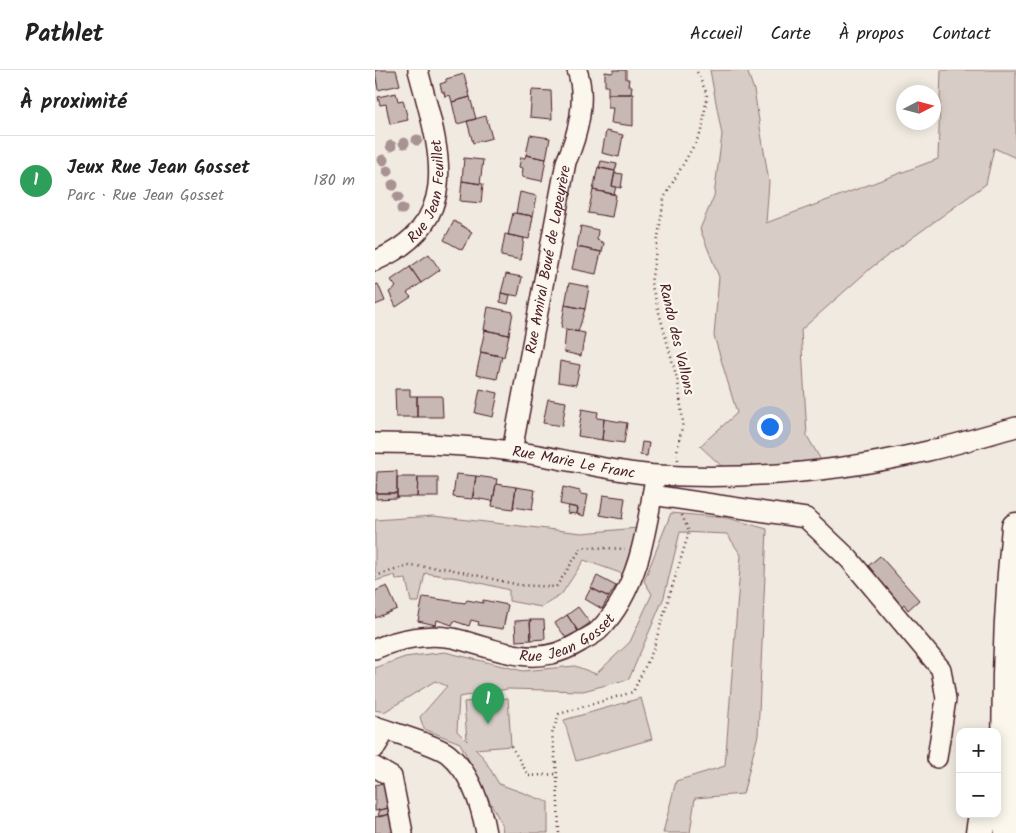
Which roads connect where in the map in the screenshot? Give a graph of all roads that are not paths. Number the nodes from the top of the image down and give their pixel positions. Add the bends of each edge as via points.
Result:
1 (418, 70) edge
2 (577, 70) edge
3 (375, 261) edge
4 (1016, 427) edge
5 (375, 443) edge
6 (512, 451) junction
7 (656, 475) junction
8 (652, 495) junction
9 (1016, 527) edge
10 (375, 649) edge
11 (1007, 649) junction
12 (380, 728) edge
13 (989, 728) edge
14 (375, 748) edge
15 (937, 758) dead end
16 (375, 768) edge
17 (983, 818) edge
18 (403, 833) edge
19 (486, 833) edge
20 (981, 833) edge
21 (1009, 833) edge

1 - 3 street, Rue Jean Feuillet via 438,149 440,175 435,200 423,226 412,239 394,253
2 - 6 street, Rue Amiral Boué de Lapeyrère via 580,115 566,162
4 - 7 street, Rue Marie Le Franc via 877,462 774,476
5 - 6 street, Rue Marie Le Franc
6 - 7 street, Rue Marie Le Franc
7 - 8 street, Rue Jean Gosset
8 - 10 street, Rue Jean Gosset via 641,550 629,584 613,613 598,631 574,646 553,654 520,656 451,638 413,639
8 - 15 street via 806,518 849,559 941,669 946,699
9 - 11 highway
11 - 13 highway via 990,696
11 - 21 highway
12 - 14 street
12 - 19 street via 447,752 463,770 473,789
16 - 18 street via 392,777
17 - 20 highway

